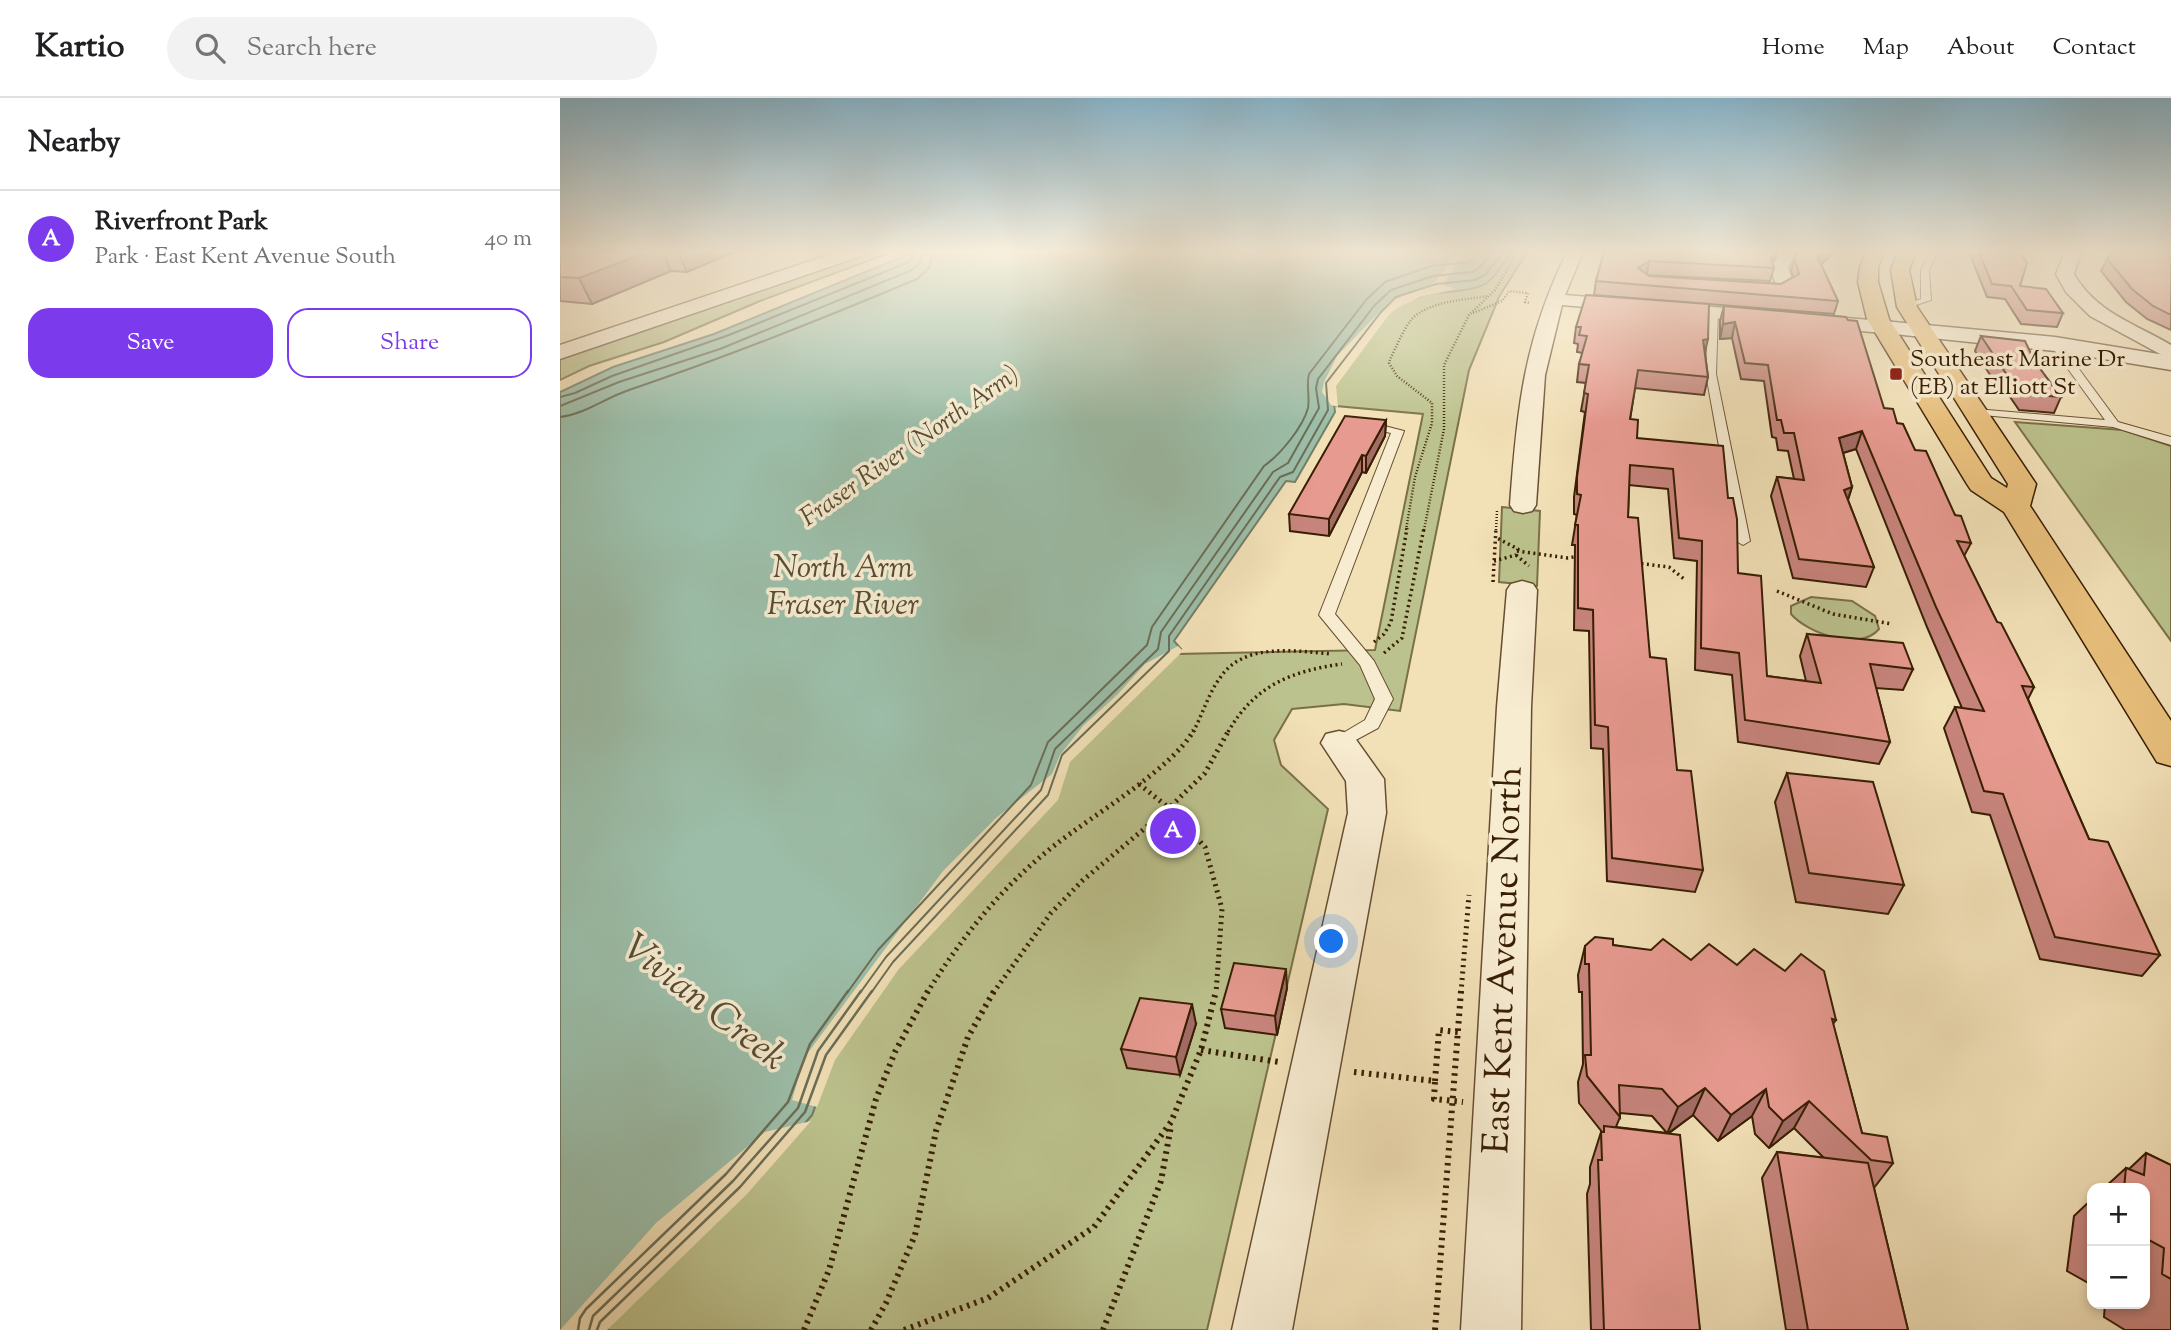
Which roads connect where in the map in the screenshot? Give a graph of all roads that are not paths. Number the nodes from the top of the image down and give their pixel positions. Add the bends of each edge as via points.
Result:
1 (685, 309) edge
2 (1542, 309) edge
3 (1695, 309) edge
4 (1875, 309) edge
5 (1908, 309) edge
6 (2097, 309) edge
7 (1713, 313) junction
8 (1883, 327) junction
9 (1921, 331) junction
10 (2055, 344) junction
11 (2143, 350) junction
12 (560, 352) edge
13 (2171, 354) edge
14 (2171, 363) edge
15 (1976, 412) junction
16 (1358, 424) edge
17 (2114, 424) junction
18 (2171, 441) edge
19 (1523, 505) dead end
20 (2015, 506) junction
21 (1743, 541) dead end
22 (1506, 573) road end
23 (1339, 743) joint
24 (2171, 752) edge
25 (1262, 1330) edge
26 (1491, 1330) edge

1 - 12 street
2 - 19 street
3 - 7 street
4 - 8 main road
5 - 9 main road
6 - 11 street
7 - 8 street
7 - 21 lane via 1711,374
8 - 9 street
8 - 20 main road via 1981,484
9 - 10 street
9 - 15 main road
10 - 11 street
10 - 17 lane
11 - 13 street
11 - 14 street
15 - 17 lane
15 - 20 main road via 2022,484
16 - 23 lane via 1398,431 1327,615 1365,650 1384,699 1372,724
17 - 18 lane
20 - 24 main road
22 - 26 street, East Kent Avenue North via 1514,707
23 - 25 street via 1365,779 1367,813

